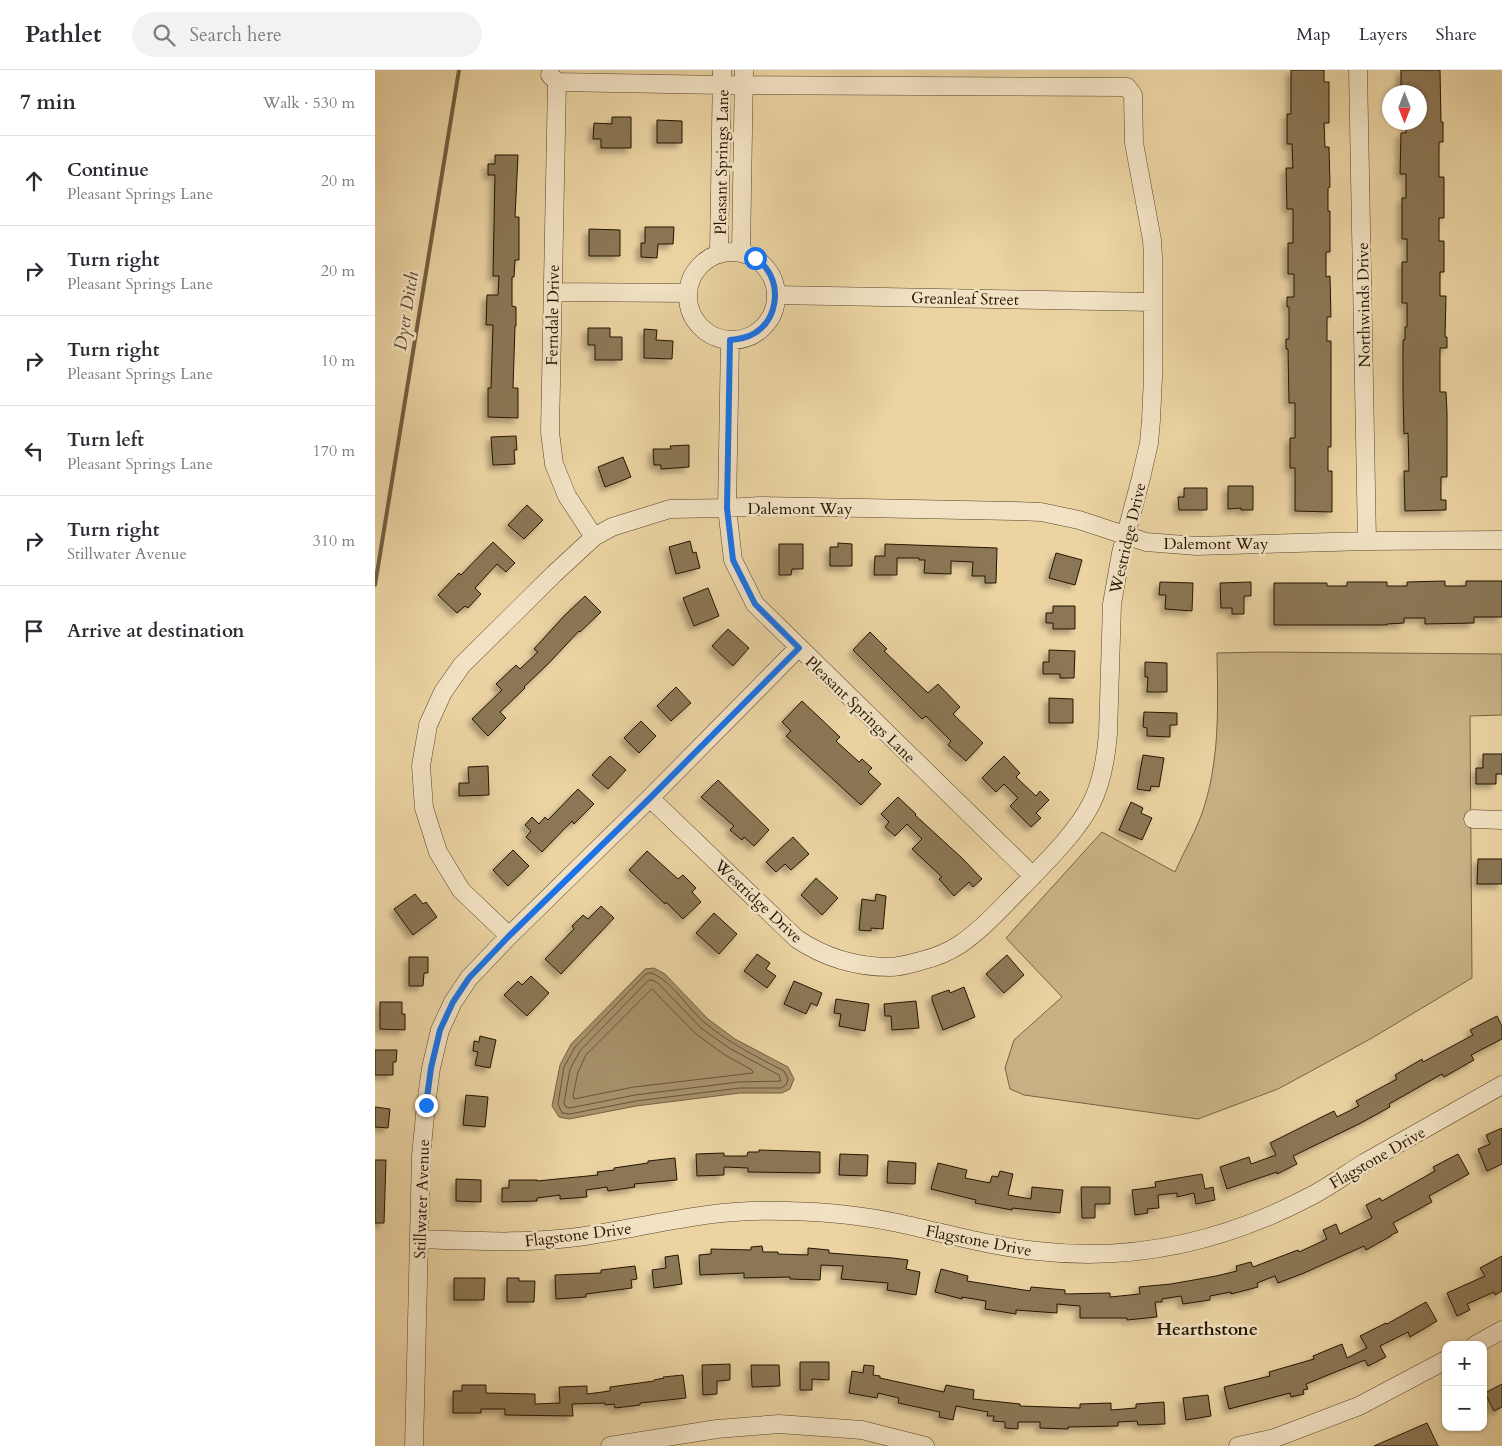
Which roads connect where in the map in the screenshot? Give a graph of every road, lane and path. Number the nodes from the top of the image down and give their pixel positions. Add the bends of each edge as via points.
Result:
1 (1358, 70) edge
2 (722, 77) edge
3 (744, 77) edge
4 (741, 252) junction
5 (719, 253) junction
6 (553, 292) junction
7 (687, 293) junction
8 (776, 295) junction
9 (1153, 302) junction
10 (730, 340) junction
11 (727, 508) junction
12 (1126, 535) junction
13 (594, 537) junction
14 (1502, 540) edge
15 (1367, 541) junction
16 (799, 648) junction
17 (650, 798) junction
18 (1473, 819) dead end
19 (1502, 820) edge
20 (1033, 876) junction
21 (509, 936) junction
22 (1502, 1085) edge
23 (419, 1239) junction
24 (1502, 1330) edge
25 (1482, 1341) edge
26 (1442, 1362) edge
27 (413, 1446) edge
28 (610, 1446) edge
29 (925, 1446) edge
30 (1238, 1446) edge

1 - 15 street, Northwinds Drive
2 - 3 street
2 - 5 street, Pleasant Springs Lane
2 - 6 street, Ferndale Drive via 553,79
3 - 4 street, Pleasant Springs Lane
3 - 9 street, Westridge Drive via 1127,87 1133,95 1134,143 1152,240
4 - 5 street, Pleasant Springs Lane
4 - 8 street, Pleasant Springs Lane via 766,267
5 - 7 street, Pleasant Springs Lane via 697,268
6 - 7 street
6 - 13 street, Ferndale Drive via 550,432 554,464 567,496
7 - 10 street via 689,307 704,330
8 - 9 street, Greanleaf Street
8 - 10 street via 774,309 757,332
9 - 12 street, Westridge Drive via 1149,444
10 - 11 street, Pleasant Springs Lane
11 - 12 street, Dalemont Way via 1041,512
11 - 13 street, Dalemont Way via 670,509 612,527
11 - 16 street, Pleasant Springs Lane via 733,560 755,604
12 - 15 street, Dalemont Way via 1147,542 1197,546
12 - 20 street, Westridge Drive via 1112,604 1109,734 1101,780 1078,825
13 - 21 street, Dalemont Way via 462,665 443,692 428,725 421,766 424,808 438,852 461,890
14 - 15 street, Dalemont Way
16 - 17 street, Stillwater Avenue
16 - 20 street, Pleasant Springs Lane
17 - 20 street, Westridge Drive via 797,939 837,959 891,967 936,956 958,946 984,926
17 - 21 street, Stillwater Avenue
18 - 19 street
21 - 23 street, Stillwater Avenue via 469,978 440,1030 425,1114
22 - 23 street, Flagstone Drive via 1347,1173 1313,1196 1263,1220 1224,1234 1153,1250 1092,1255 1035,1251 871,1218 751,1211 578,1237 511,1242
23 - 27 street, Stillwater Avenue
24 - 25 street
26 - 30 street via 1359,1406 1275,1438
28 - 29 street via 717,1429 779,1424 861,1430

